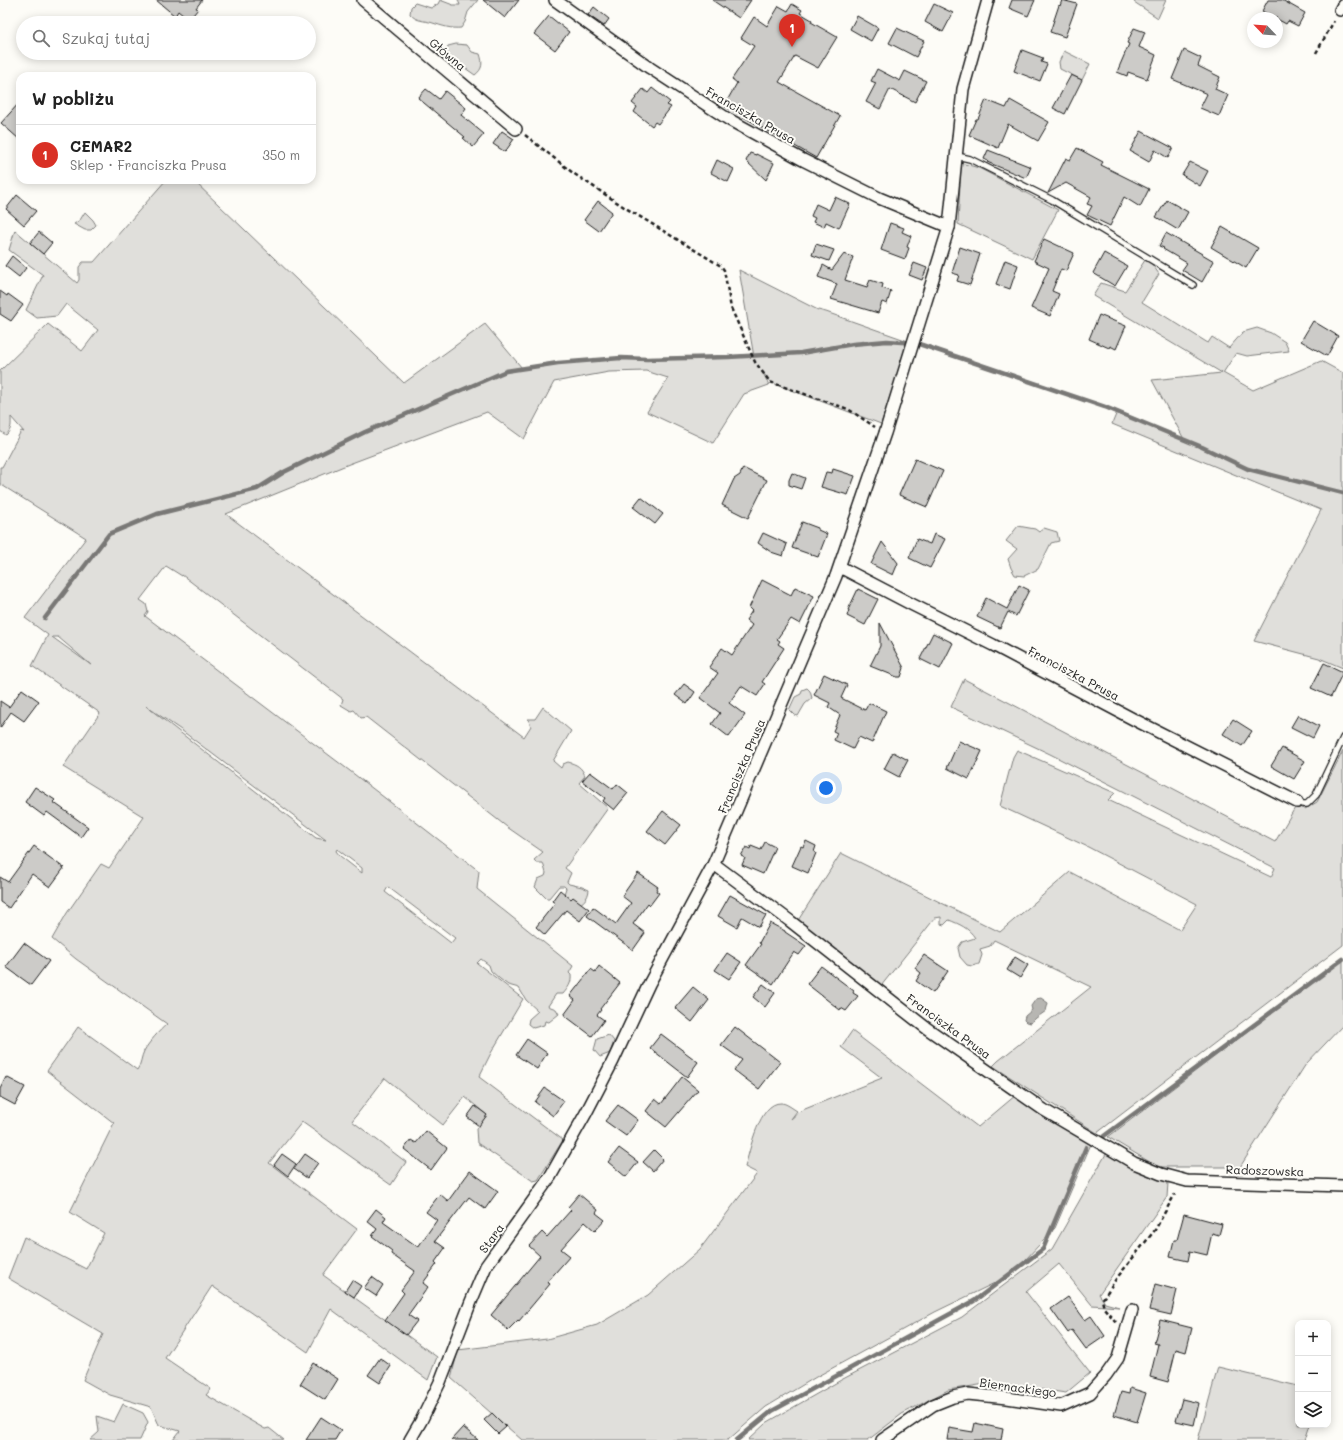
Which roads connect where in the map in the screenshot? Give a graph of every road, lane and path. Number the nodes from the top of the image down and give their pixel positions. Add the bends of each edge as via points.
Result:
1 (363, 0) edge
2 (555, 0) edge
3 (988, 0) edge
4 (1342, 7) edge
5 (1316, 53) dead end
6 (516, 129) joint
7 (957, 156) junction
8 (950, 227) junction
9 (1192, 285) dead end
10 (885, 433) junction
11 (840, 566) junction
12 (1343, 738) edge
13 (1297, 802) joint
14 (713, 865) junction
15 (613, 1061) joint
16 (1187, 1181) joint
17 (1343, 1186) edge
18 (1175, 1194) dead end
19 (1132, 1310) dead end
20 (1125, 1334) junction
21 (410, 1440) edge
22 (882, 1440) edge

1 - 6 street, Główna
2 - 8 street, Franciszka Prusa via 650,68 728,119 880,198
3 - 7 street, Franciszka Prusa via 963,89
4 - 5 path
6 - 10 path via 580,178 721,266 731,308 755,362 770,382 848,409
7 - 8 street, Franciszka Prusa
7 - 9 lane via 970,159 1052,200
8 - 10 street, Franciszka Prusa
10 - 11 street, Franciszka Prusa
11 - 13 street, Franciszka Prusa
11 - 14 street, Franciszka Prusa
12 - 13 lane via 1312,801 1307,804
14 - 15 street, Franciszka Prusa via 649,984
14 - 16 street, Franciszka Prusa via 790,921 925,1027 1044,1110 1134,1163
15 - 21 street, Stara via 550,1177 486,1266 440,1382
16 - 17 street, Radoszowska
18 - 20 path via 1155,1230 1102,1300 1104,1308
19 - 20 street, Biernackiego
20 - 22 street, Biernackiego via 1118,1358 1090,1393 1061,1406 968,1394 934,1405

